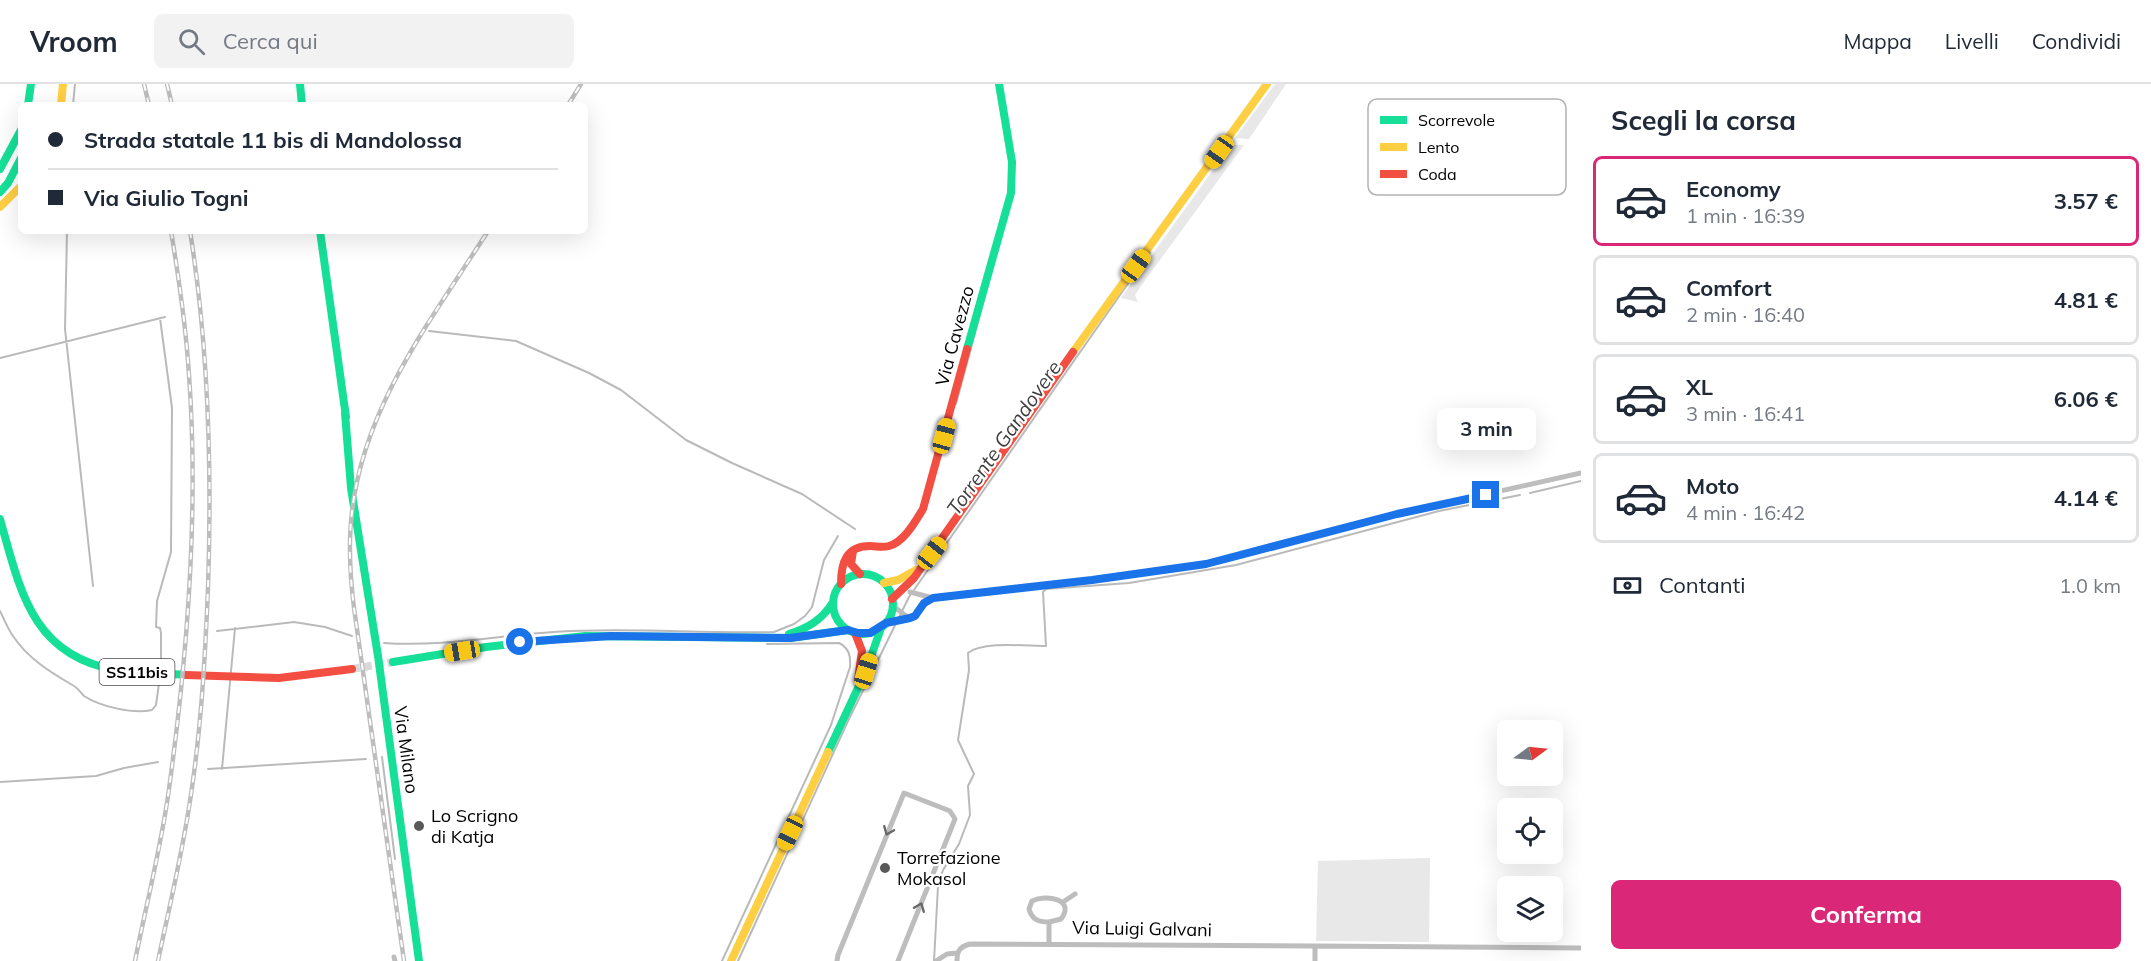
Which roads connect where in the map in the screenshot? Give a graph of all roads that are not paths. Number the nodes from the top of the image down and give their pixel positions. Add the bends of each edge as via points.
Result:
1 (33, 84) edge
2 (63, 84) edge
3 (300, 84) edge
4 (999, 84) edge
5 (1267, 84) edge
6 (29, 102) edge
7 (34, 102) edge
8 (61, 102) edge
9 (302, 102) edge
10 (18, 136) edge
11 (18, 164) edge
12 (0, 169) edge
13 (18, 189) edge
14 (0, 192) edge
15 (0, 207) edge
16 (320, 234) edge
17 (1581, 473) edge
18 (0, 519) edge
19 (853, 550) junction
20 (922, 566) junction
21 (861, 574) junction
22 (884, 583) junction
23 (841, 584) junction
24 (910, 592) dead end
25 (933, 598) junction
26 (833, 602) junction
27 (894, 605) junction
28 (910, 618) junction
29 (886, 625) junction
30 (851, 631) junction
31 (773, 637) junction
32 (393, 662) tunnel mouth
33 (352, 669) tunnel mouth
34 (857, 690) junction
35 (1075, 894) dead end
36 (1063, 902) junction
37 (1049, 922) junction
38 (1049, 943) junction
39 (1315, 946) junction
40 (1581, 948) edge
41 (957, 953) junction
42 (419, 961) edge
43 (731, 961) edge
44 (837, 961) edge
45 (898, 961) edge
46 (936, 961) edge
47 (957, 961) edge
48 (1315, 961) edge

1 - 6 main road
1 - 7 main road
2 - 8 main road
3 - 9 main road
4 - 19 main road, Via Cavezzo via 1012,162 1011,194 925,504 894,544
5 - 20 main road
10 - 12 main road
11 - 14 main road
13 - 15 main road
16 - 42 main road, Via Milano
17 - 25 street via 1397,514 1206,564
18 - 33 main road, SS11bis via 27,605 44,631 81,659 125,671 256,678
19 - 21 main road via 850,565
19 - 23 main road via 841,562
20 - 22 main road
20 - 27 main road
21 - 22 main road
21 - 23 main road
22 - 27 main road
23 - 26 main road
24 - 25 street
25 - 28 street
26 - 30 main road via 836,617
26 - 31 main road via 818,622
27 - 28 street
27 - 29 main road
28 - 29 street
29 - 30 main road via 870,633
29 - 34 main road
30 - 31 main road
30 - 34 main road via 862,651
31 - 32 main road via 585,636
34 - 43 main road
35 - 36 street
36 - 37 street via 1064,916
36 - 37 street via 1055,898 1032,901 1029,909 1033,918
37 - 38 street
38 - 39 street, Via Luigi Galvani
38 - 41 street, Via Luigi Galvani via 970,944
39 - 40 street, Via Luigi Galvani
39 - 48 street
41 - 46 street, Via Luigi Galvani
41 - 47 street
45 -> 44 street via 955,819 950,811 904,793

